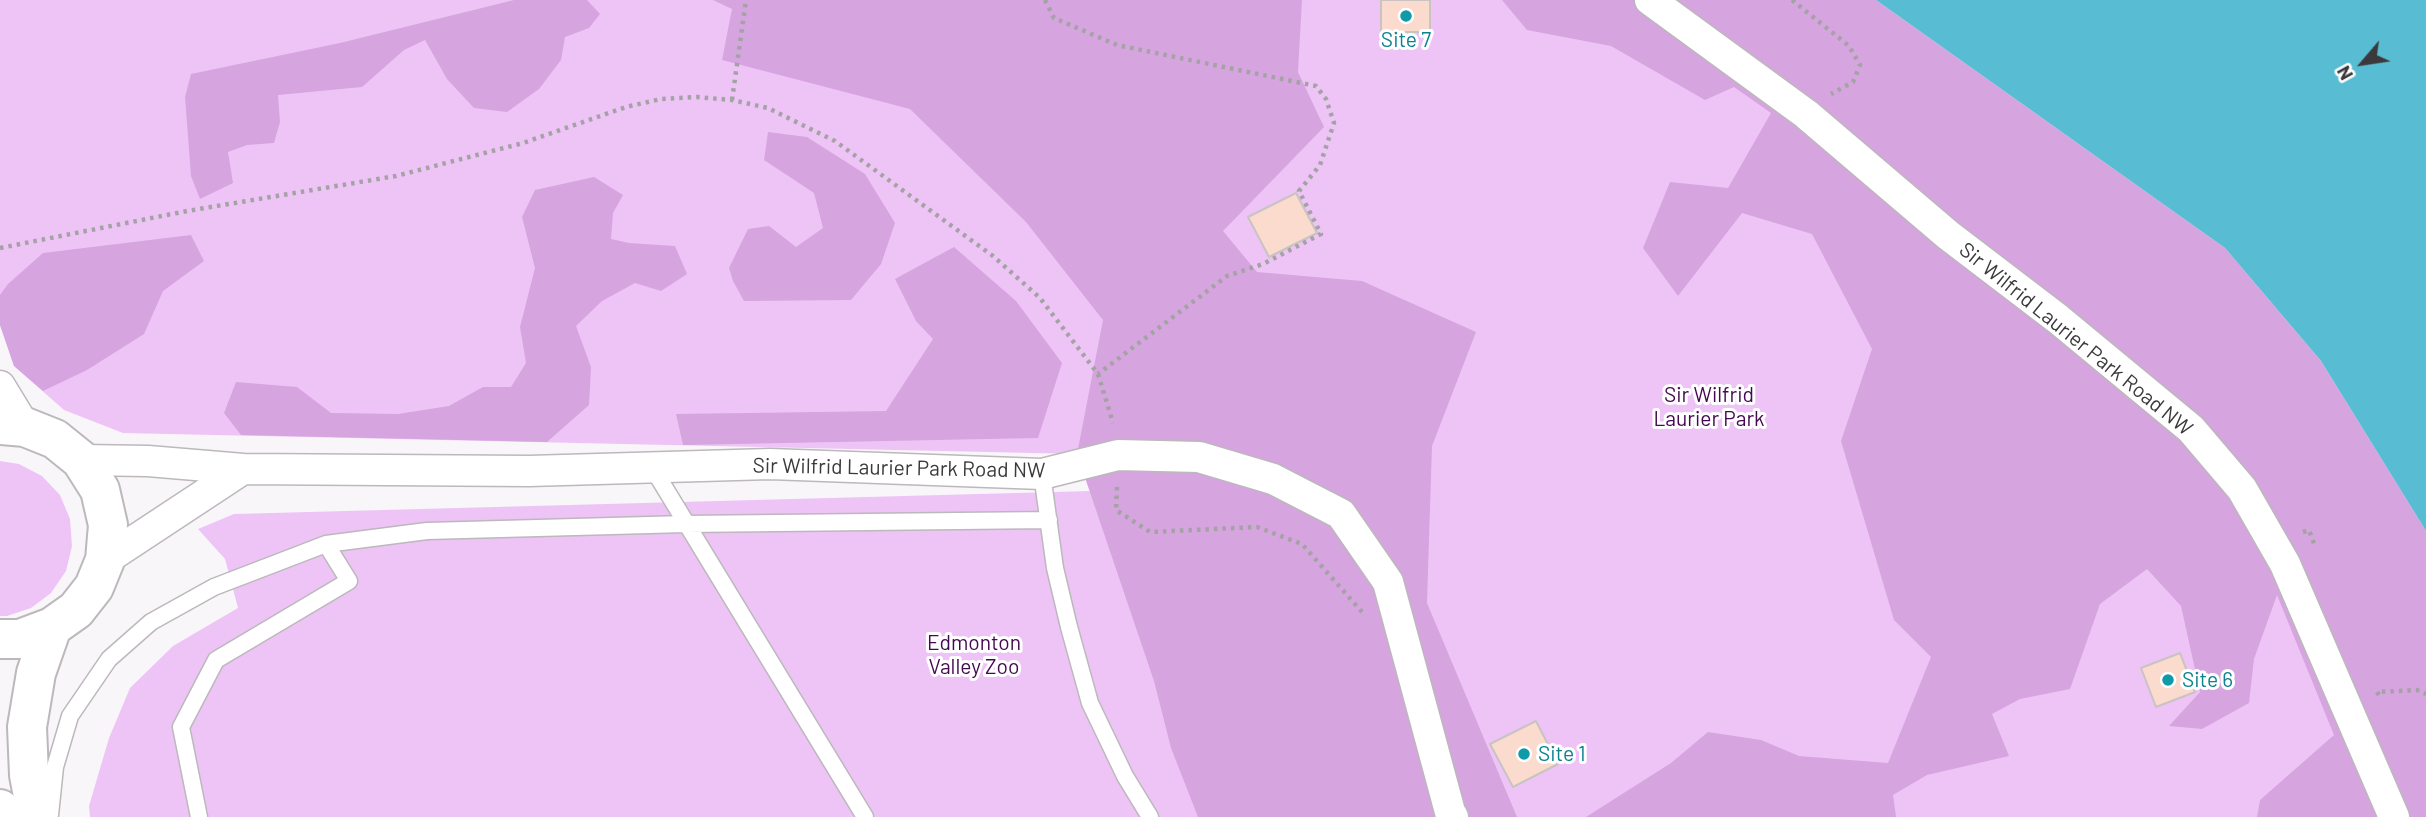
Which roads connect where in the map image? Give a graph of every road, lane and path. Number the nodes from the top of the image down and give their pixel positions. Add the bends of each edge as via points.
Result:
1 (746, 0) edge
2 (1045, 0) edge
3 (1650, 0) edge
4 (732, 100) junction
5 (0, 248) edge
6 (1098, 374) junction
7 (0, 386) edge
8 (13, 426) edge
9 (1118, 455) junction
10 (81, 460) junction
11 (652, 467) junction
12 (243, 469) junction
13 (1042, 474) junction
14 (1049, 520) junction
15 (686, 524) junction
16 (326, 544) junction
17 (105, 560) junction
18 (1366, 625) dead end
19 (52, 627) junction
20 (0, 639) edge
21 (2426, 694) edge
22 (2382, 703) dead end
23 (0, 809) edge
24 (1, 817) edge
25 (37, 817) edge
26 (50, 817) edge
27 (199, 817) edge
28 (865, 817) edge
29 (1150, 817) edge
30 (1453, 817) edge
31 (2394, 817) edge

1 - 4 path
2 - 6 path via 1054,18 1117,45 1316,86 1334,123 1320,166 1299,191 1321,234 1263,264 1227,276
3 - 31 street, Sir Wilfrid Laurier Park Road NW via 1806,114 1948,235 2191,429 2242,489 2285,564
4 - 5 path via 697,97 649,102 523,143 396,176
4 - 6 path via 768,108 835,141 993,256 1040,298
6 - 9 path
7 - 8 street
8 - 10 street via 55,439
9 - 13 street, Sir Wilfrid Laurier Park Road NW
9 - 18 path via 1116,510 1150,532 1258,527 1302,544 1362,612
9 - 30 street, Sir Wilfrid Laurier Park Road NW via 1199,457 1273,479 1341,514 1388,582
10 - 12 street, Sir Wilfrid Laurier Park Road NW
10 - 17 street via 100,490 108,525
11 - 12 street, Sir Wilfrid Laurier Park Road NW
11 - 13 street, Sir Wilfrid Laurier Park Road NW via 769,464
11 - 15 lane
12 - 17 street
13 - 14 lane
14 - 15 lane
14 - 29 lane via 1055,568 1090,703
15 - 16 lane via 427,531
15 - 28 lane
16 - 26 lane via 214,587 151,622 109,659 70,716 55,767
16 - 27 lane via 349,582 216,660 181,727
17 - 19 street via 94,587 76,610
19 - 20 street via 20,639
19 - 25 street via 36,673 27,727
21 - 22 path via 2417,690 2377,692
23 - 24 street

